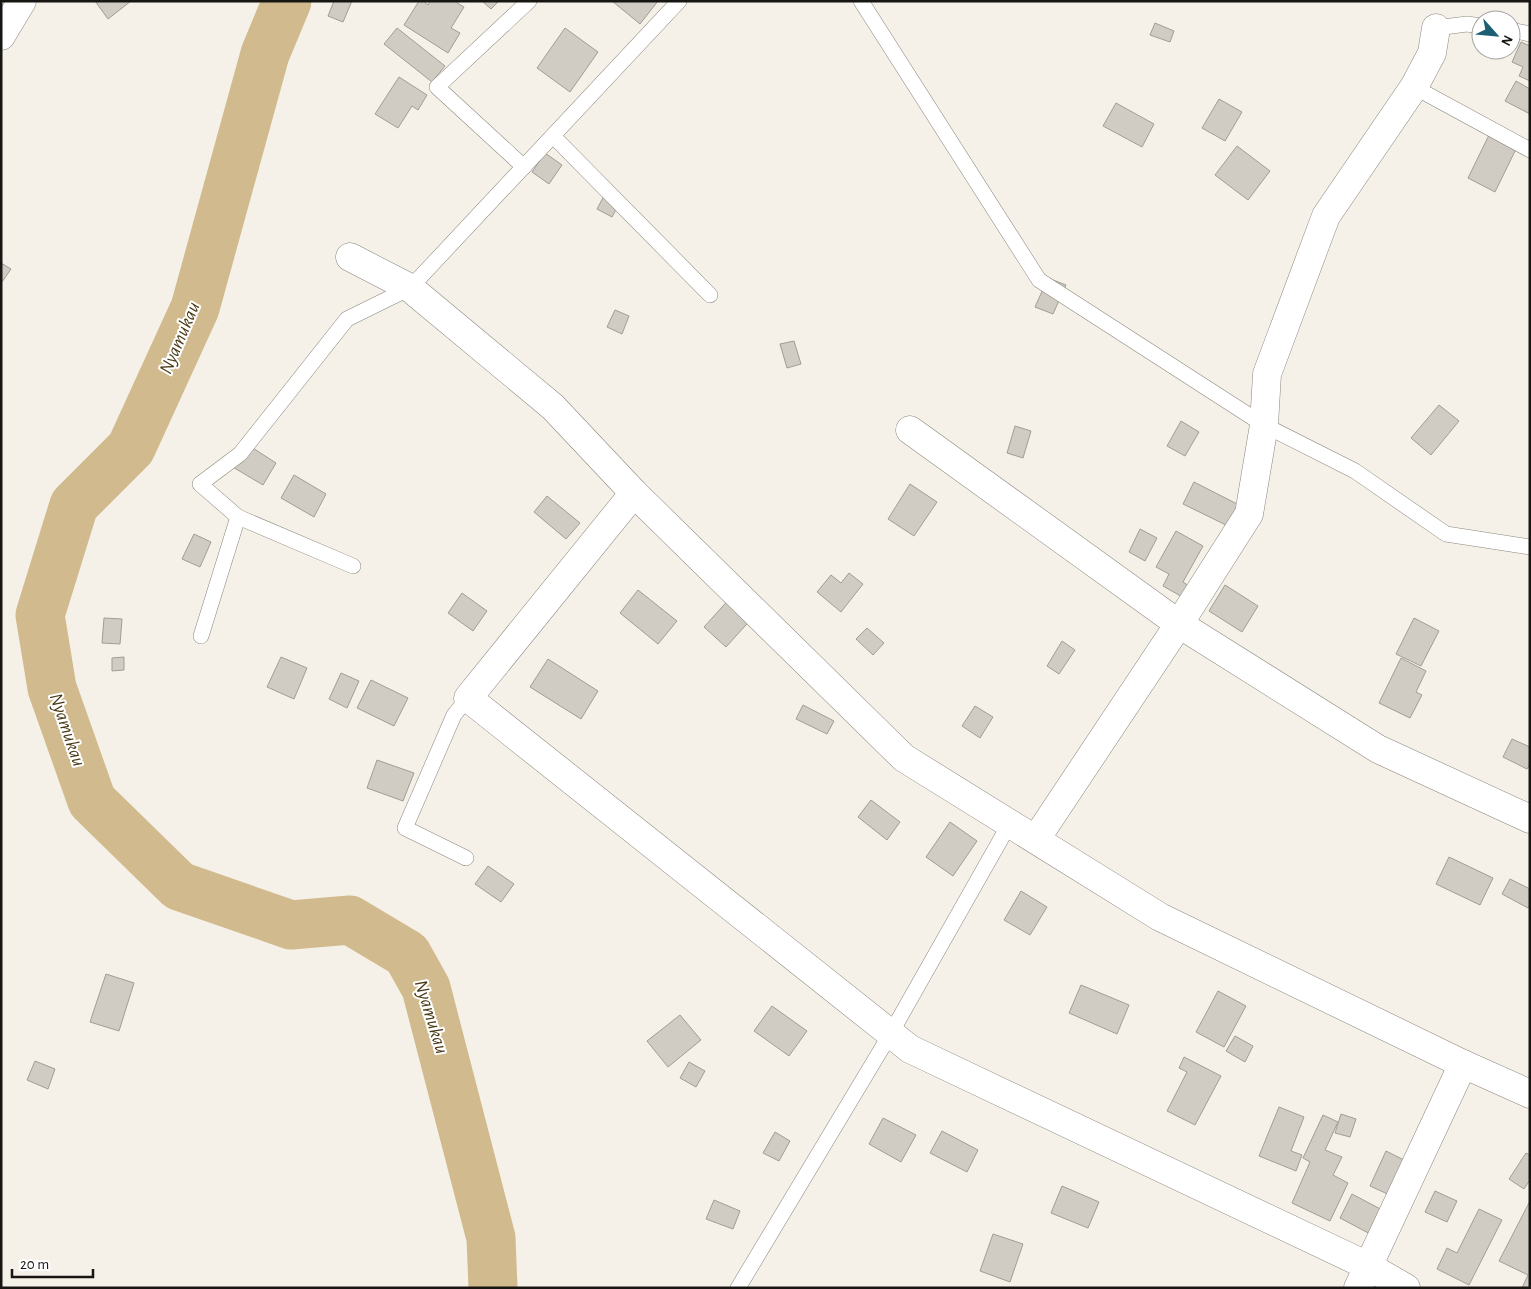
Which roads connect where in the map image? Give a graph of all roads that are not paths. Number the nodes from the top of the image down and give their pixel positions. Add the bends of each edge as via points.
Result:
1 (22, 1) edge
2 (529, 1) edge
3 (679, 1) edge
4 (861, 1) edge
5 (1471, 25) edge
6 (1436, 28) joint
7 (1, 36) edge
8 (1414, 87) junction
9 (553, 136) junction
10 (1530, 150) edge
11 (524, 167) junction
12 (350, 257) dead end
13 (410, 288) junction
14 (710, 295) dead end
15 (1264, 425) junction
16 (910, 430) dead end
17 (634, 493) junction
18 (238, 517) junction
19 (1530, 547) edge
20 (353, 566) dead end
21 (1179, 624) junction
22 (201, 636) dead end
23 (468, 698) junction
24 (1530, 819) edge
25 (1010, 823) junction
26 (1036, 839) junction
27 (466, 858) dead end
28 (891, 1033) junction
29 (1463, 1064) junction
30 (1530, 1094) edge
31 (1363, 1277) edge
32 (738, 1288) edge
33 (1406, 1288) edge

1 - 7 street
2 - 11 lane via 437,87
3 - 9 lane
4 - 15 lane via 1039,280
5 - 6 lane
6 - 8 street via 1432,53
8 - 10 lane
8 - 15 street via 1326,216 1267,374
9 - 11 lane
9 - 14 lane
11 - 13 lane
12 - 13 street
13 - 17 street via 553,407
13 - 18 lane via 347,319 240,454 200,484
15 - 19 lane via 1355,471 1446,534
15 - 21 street via 1249,514
16 - 21 street
17 - 23 street
17 - 25 street via 904,758
18 - 20 lane
18 - 22 lane
21 - 24 street via 1378,749
21 - 26 street
23 - 27 lane via 454,715 405,828
23 - 28 street
25 - 26 street
25 - 28 lane
26 - 29 street via 1160,918
28 - 31 street via 910,1048
28 - 32 lane
29 - 30 street
29 - 31 street
31 - 33 street

